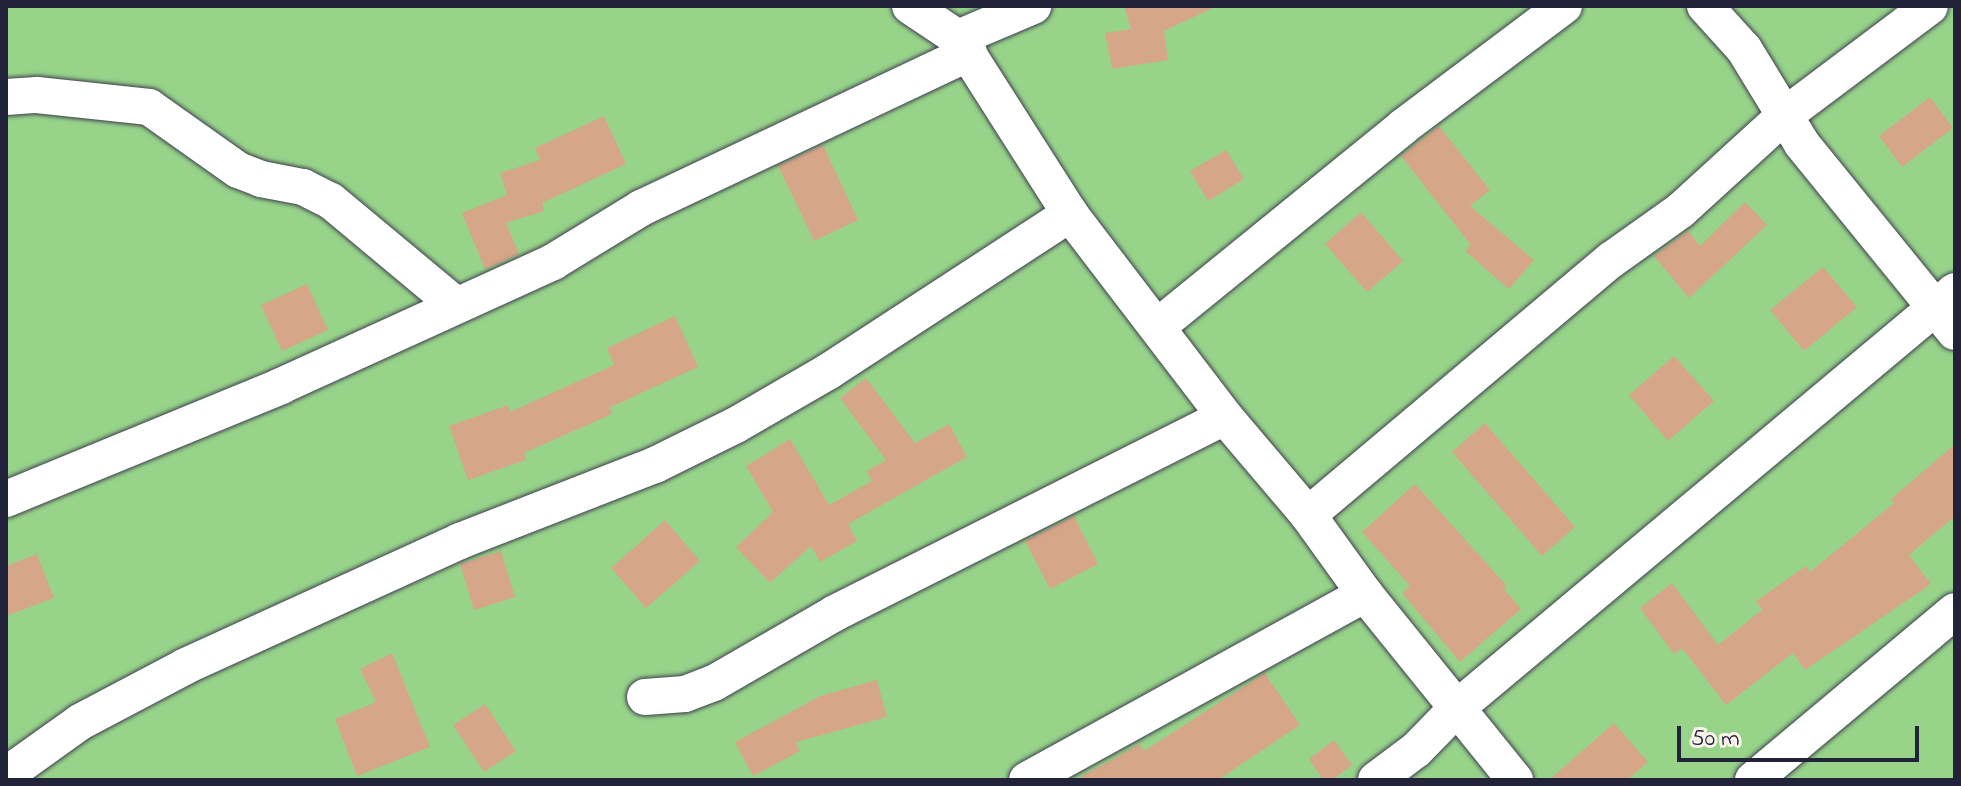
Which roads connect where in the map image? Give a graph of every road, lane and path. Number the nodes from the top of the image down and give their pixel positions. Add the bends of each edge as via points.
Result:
1 (910, 6) edge
2 (1033, 6) edge
3 (1564, 6) edge
4 (1705, 6) edge
5 (1930, 6) edge
6 (963, 45) junction
7 (6, 97) edge
8 (1785, 115) junction
9 (1070, 214) junction
10 (456, 305) junction
11 (1948, 310) edge
12 (1157, 327) junction
13 (1225, 417) junction
14 (6, 499) edge
15 (1308, 515) junction
16 (1365, 594) junction
17 (1955, 611) edge
18 (645, 697) dead end
19 (1458, 707) junction
20 (6, 775) edge
21 (1027, 780) edge
22 (1376, 780) edge
23 (1515, 780) edge
24 (1753, 780) edge

1 - 6 street
2 - 6 street
3 - 12 street via 1404,126
4 - 8 street via 1744,49
5 - 8 street
6 - 9 street
6 - 10 street via 641,208 553,262
7 - 10 street via 37,95 149,107 238,170 303,187 331,201
8 - 11 street via 1802,144
8 - 15 street via 1681,210 1611,260
9 - 12 street
9 - 20 street via 829,371 736,425 655,465 460,541 186,666 80,722
10 - 14 street via 281,386
11 - 19 street
12 - 13 street
13 - 15 street
13 - 18 street via 835,613 714,683 685,694
15 - 16 street
16 - 19 street
16 - 21 street
17 - 24 street
19 - 22 street via 1416,750
19 - 23 street

